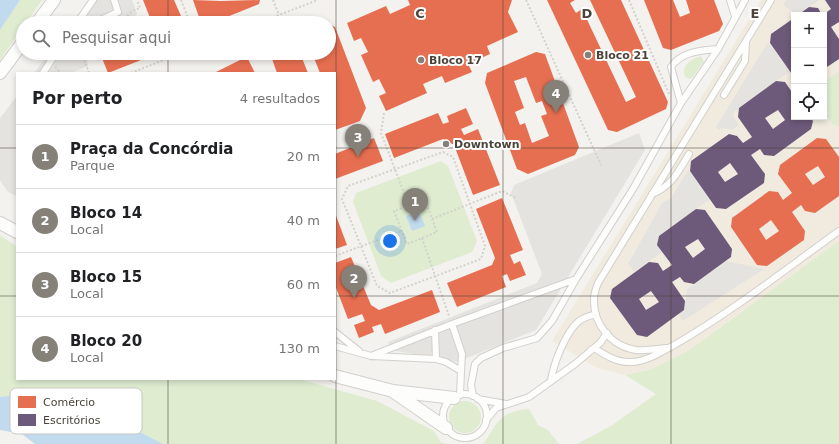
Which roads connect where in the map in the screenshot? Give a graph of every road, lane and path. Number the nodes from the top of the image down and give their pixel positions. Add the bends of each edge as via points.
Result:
1 (54, 0) edge
2 (93, 0) edge
3 (114, 0) edge
4 (137, 0) edge
5 (181, 0) edge
6 (273, 0) edge
7 (318, 0) edge
8 (526, 0) edge
9 (629, 0) edge
10 (730, 0) edge
11 (745, 0) edge
12 (771, 0) edge
13 (279, 15) joint
14 (42, 16) edge
15 (82, 16) edge
16 (113, 16) edge
17 (127, 16) edge
18 (187, 16) edge
19 (735, 16) junction
20 (746, 41) junction
21 (718, 49) junction
22 (16, 52) edge
23 (51, 60) edge
24 (85, 60) edge
25 (164, 60) edge
26 (44, 72) edge
27 (88, 72) edge
28 (134, 72) edge
29 (0, 74) edge
30 (724, 94) dead end
31 (681, 103) junction
32 (676, 112) junction
33 (384, 114) dead end
34 (689, 154) dead end
35 (601, 165) dead end
36 (394, 170) junction
37 (652, 194) junction
38 (516, 198) dead end
39 (470, 203) junction
40 (409, 206) junction
41 (432, 219) junction
42 (0, 223) edge
43 (839, 230) edge
44 (16, 231) edge
45 (402, 231) junction
46 (422, 238) junction
47 (361, 246) junction
48 (336, 256) edge
49 (436, 276) junction
50 (576, 279) junction
51 (596, 314) junction
52 (452, 324) junction
53 (435, 330) junction
54 (336, 333) edge
55 (607, 333) junction
56 (336, 346) edge
57 (667, 348) junction
58 (591, 350) junction
59 (361, 353) junction
60 (371, 356) junction
61 (436, 360) junction
62 (462, 371) junction
63 (336, 376) edge
64 (551, 380) junction
65 (392, 391) junction
66 (457, 396) junction
67 (475, 397) junction
68 (506, 404) junction
69 (486, 420) junction
70 (446, 428) junction

1 - 14 street
2 - 15 lane
3 - 16 lane via 118,12
4 - 17 path via 140,8
5 - 18 path
6 - 13 path
7 - 13 path
8 - 35 path
9 - 32 path
10 - 19 lane
11 - 19 lane
12 - 20 lane
19 - 21 lane
20 - 30 lane via 745,61
20 - 37 lane
21 - 31 lane
21 - 31 lane via 695,52 676,60 671,68
22 - 29 street
23 - 26 lane
24 - 27 path
25 - 28 path
31 - 32 lane
32 - 50 lane via 633,190
33 - 36 path via 381,133
34 - 37 lane via 666,187
36 - 39 path via 443,152 453,157
36 - 40 path
36 - 47 path via 348,186 342,199
37 - 51 lane via 598,283 594,299
38 - 39 path via 502,191
39 - 41 path
39 - 49 path via 485,246 481,259
40 - 41 path via 425,200
40 - 45 path via 394,211
41 - 46 path via 438,232
42 - 44 street
43 - 57 lane via 718,317
45 - 46 path via 407,244
45 - 47 path
46 - 49 path
47 - 48 path
47 - 49 path via 377,286 390,294
49 - 52 path
50 - 52 lane
50 - 67 lane via 552,322 537,338 503,348 481,358 475,364 471,385
51 - 55 lane
51 - 64 lane via 578,322 569,334 554,363
52 - 53 lane
52 - 62 lane via 462,354
53 - 60 lane
53 - 61 lane
54 - 59 lane
55 - 57 lane via 609,338 622,346 636,350
55 - 58 lane
56 - 59 lane
57 - 58 lane via 631,362 622,362 594,348
58 - 64 lane
59 - 60 lane
60 - 61 lane
61 - 62 lane via 446,362
62 - 66 lane
63 - 65 street
64 - 68 lane via 529,398
65 - 66 street
65 - 70 street
66 - 67 lane
66 - 70 lane via 445,408 443,415
67 - 68 lane
67 - 69 lane via 485,408
68 - 69 lane via 496,408
69 - 70 lane via 479,433 465,438

